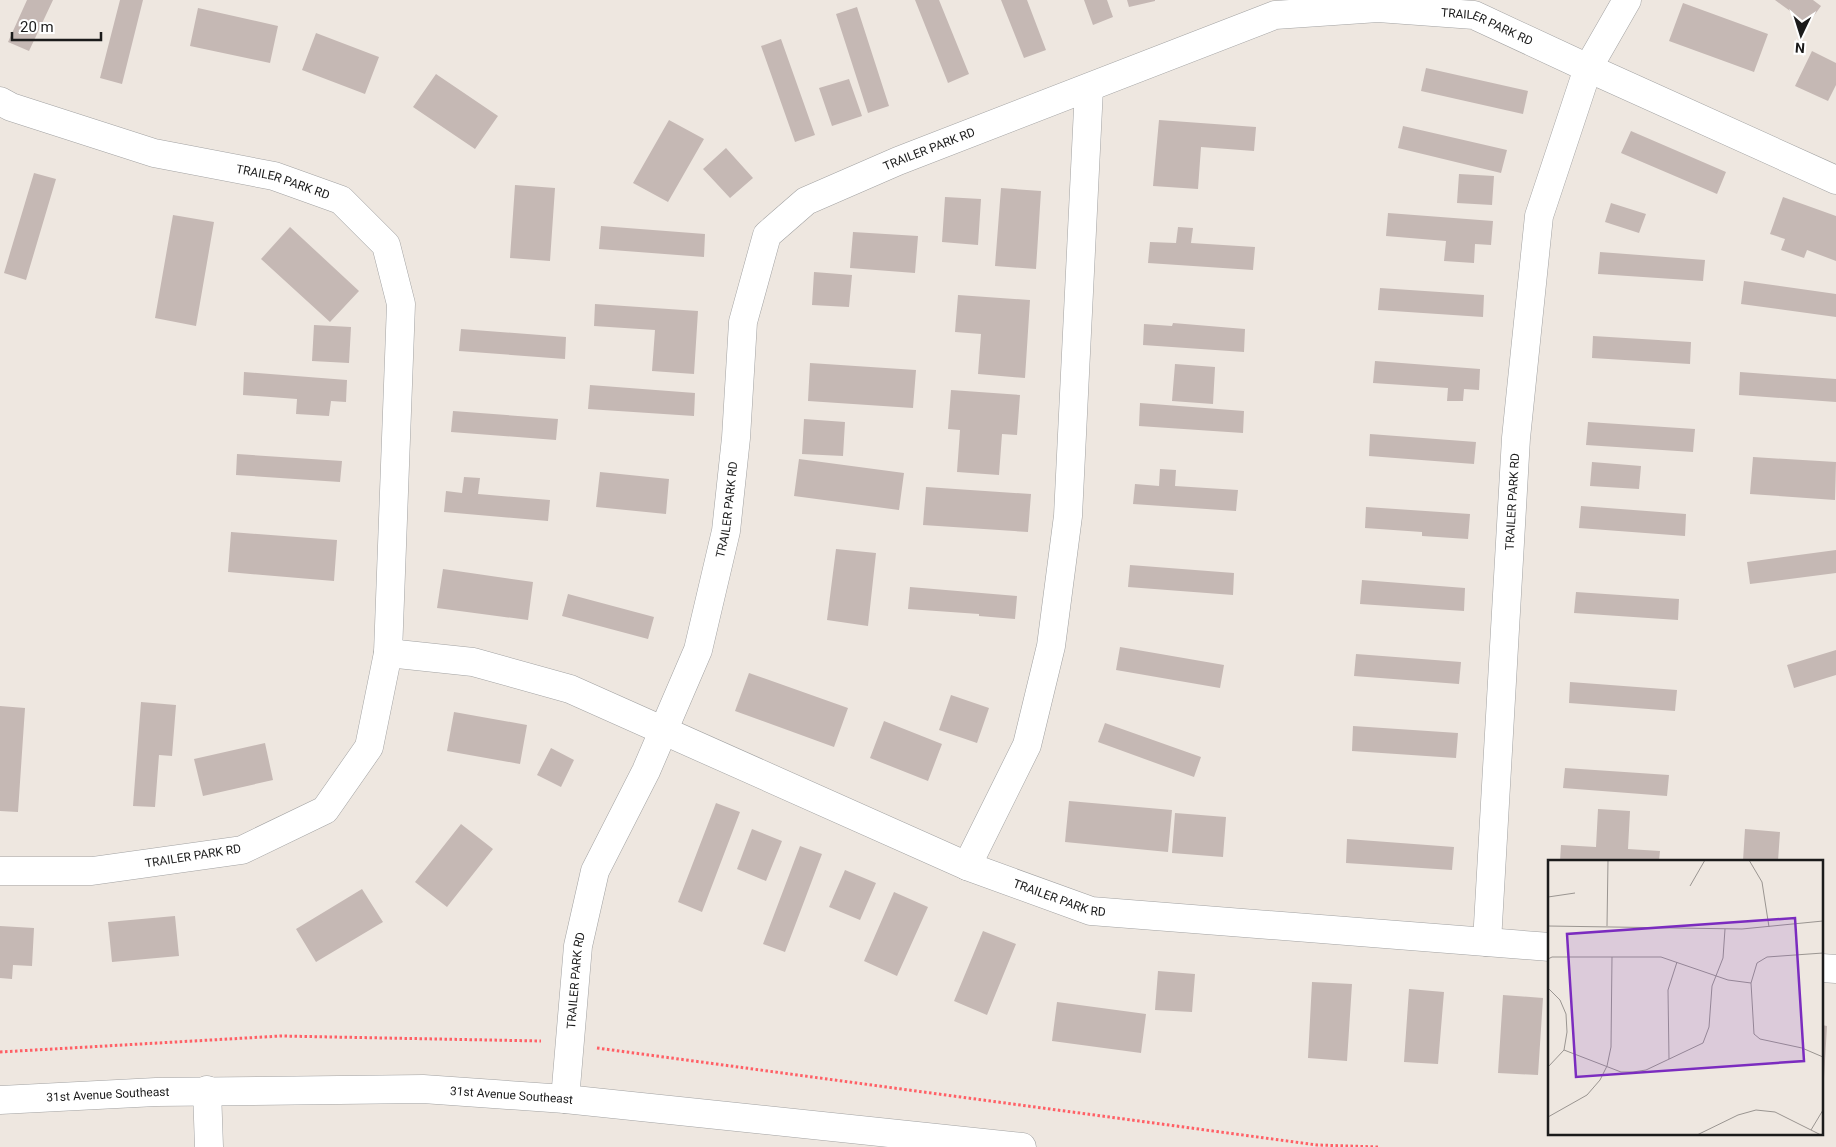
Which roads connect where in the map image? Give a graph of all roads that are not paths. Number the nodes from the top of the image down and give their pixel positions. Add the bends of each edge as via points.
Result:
1 (1627, 0) edge
2 (1588, 68) junction
3 (1089, 88) junction
4 (0, 101) edge
5 (1836, 180) edge
6 (388, 653) junction
7 (664, 730) junction
8 (967, 866) junction
9 (0, 870) edge
10 (1487, 942) junction
11 (1548, 947) edge
12 (207, 1090) junction
13 (0, 1100) edge
14 (566, 1100) junction
15 (209, 1147) edge
16 (1022, 1147) edge

1 - 2 street, TRAILER PARK RD
2 - 3 street, TRAILER PARK RD via 1474,15 1378,8 1275,16
2 - 5 street, TRAILER PARK RD
2 - 10 street, TRAILER PARK RD via 1539,216 1516,438
3 - 7 street, TRAILER PARK RD via 806,201 767,234 743,322 726,531 698,650
3 - 8 street via 1068,516 1052,646 1027,745
4 - 6 street, TRAILER PARK RD via 154,153 274,176 341,200 386,245 401,304
6 - 7 street, TRAILER PARK RD via 473,662 570,689
6 - 9 street, TRAILER PARK RD via 368,747 325,810 242,850 92,871
7 - 8 street, TRAILER PARK RD
7 - 14 street, TRAILER PARK RD via 595,871 578,946
8 - 10 street, TRAILER PARK RD via 1091,911
10 - 11 street, TRAILER PARK RD
12 - 13 street, 31st Avenue Southeast
12 - 14 street, 31st Avenue Southeast via 423,1088
12 - 15 street
14 - 16 street, 31st Avenue Southeast

